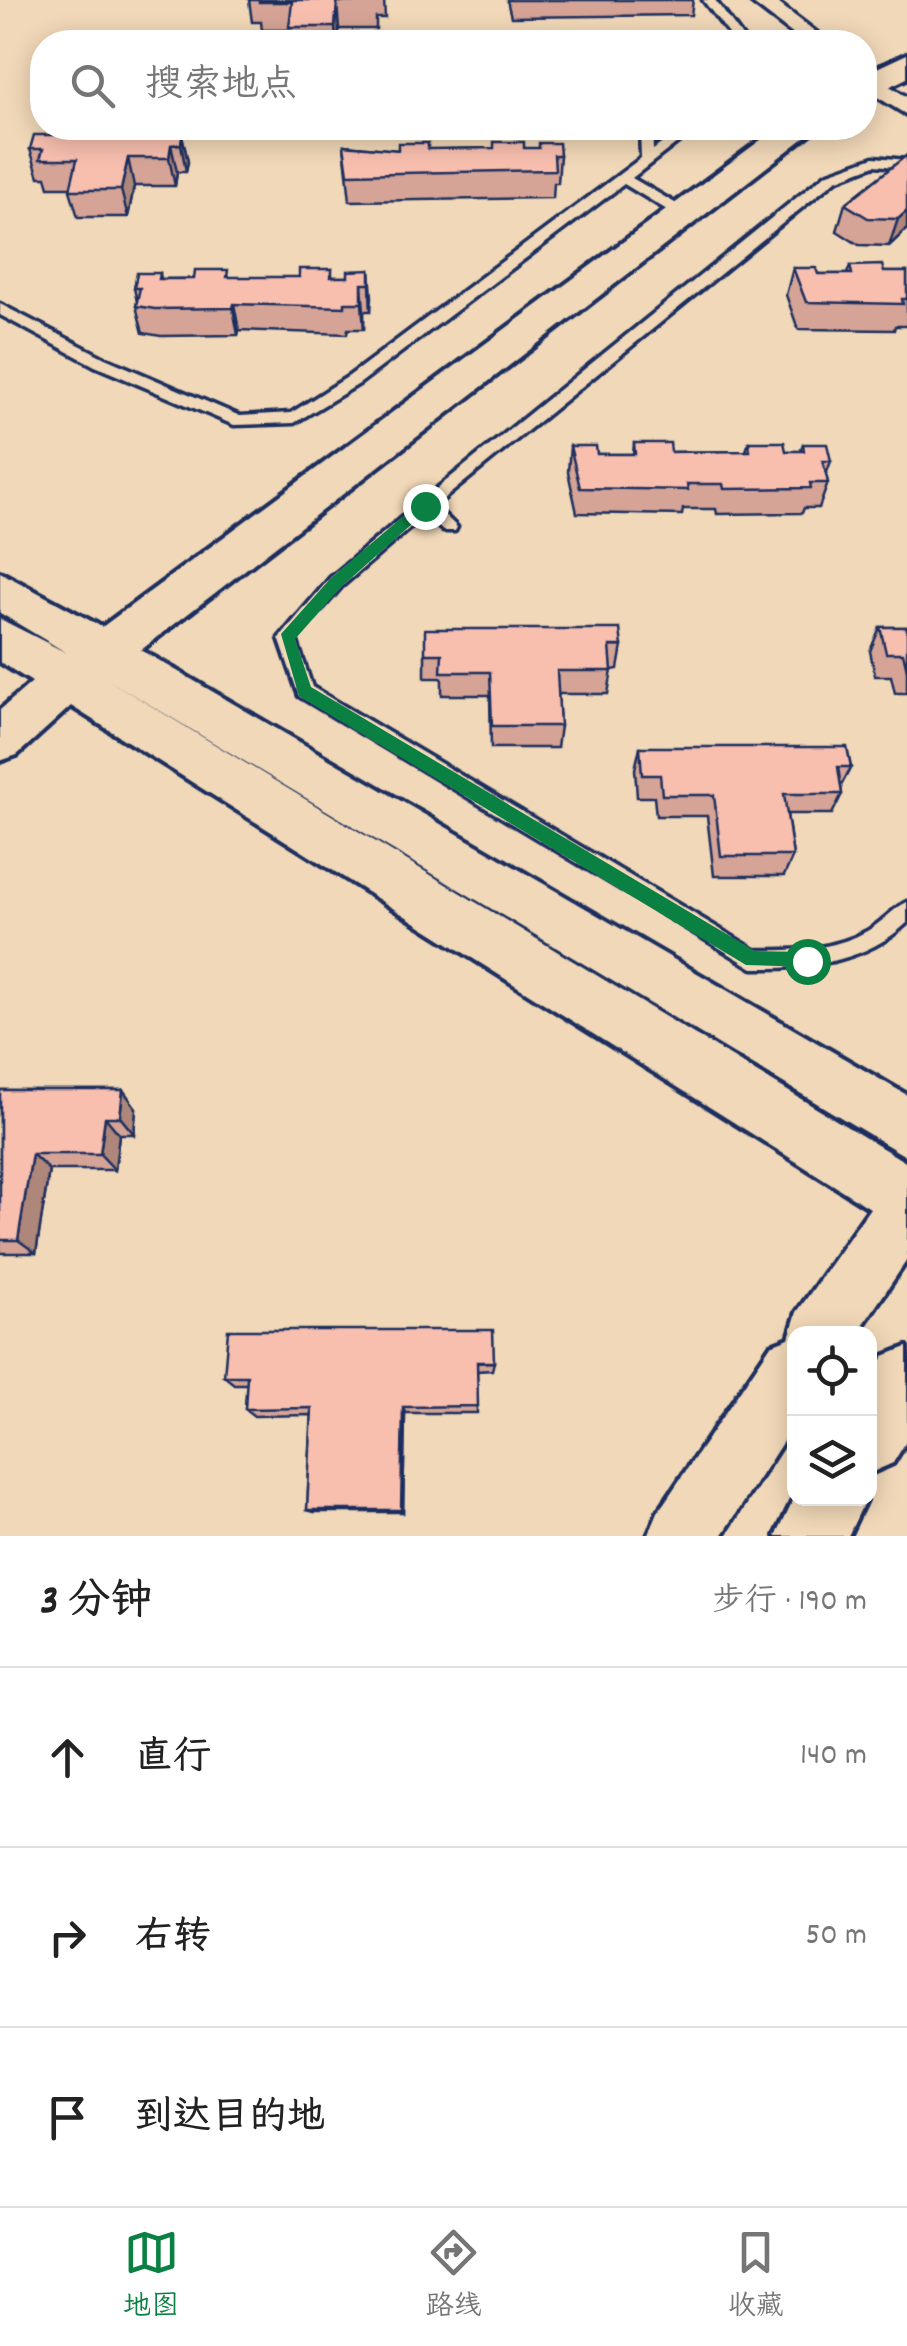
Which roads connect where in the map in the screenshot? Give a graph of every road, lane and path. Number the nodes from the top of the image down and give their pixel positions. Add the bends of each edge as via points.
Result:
1 (709, 0) edge
2 (759, 0) edge
3 (732, 30) edge
4 (800, 30) edge
5 (907, 64) edge
6 (877, 79) edge
7 (877, 89) edge
8 (907, 108) edge
9 (646, 140) edge
10 (673, 140) edge
11 (782, 140) edge
12 (647, 158) junction
13 (907, 164) edge
14 (623, 178) junction
15 (682, 213) junction
16 (0, 310) edge
17 (425, 506) junction
18 (449, 527) dead end
19 (0, 590) edge
20 (0, 638) edge
21 (87, 666) junction
22 (0, 740) edge
23 (907, 911) edge
24 (907, 1128) edge
25 (907, 1196) edge
26 (907, 1207) edge
27 (825, 1326) edge
28 (787, 1378) edge
29 (907, 1379) edge
30 (877, 1428) edge
31 (828, 1506) edge
32 (682, 1536) edge
33 (810, 1536) edge

1 - 3 lane
2 - 4 street
5 - 6 street
7 - 8 street
9 - 12 lane
10 - 12 lane
11 - 15 street
12 - 14 lane
13 - 17 lane via 874,160 831,178
14 - 15 lane
14 - 16 lane via 294,418 239,421 100,362
15 - 21 street
17 - 18 lane
17 - 23 lane via 336,582 286,638 304,692 752,959 807,961 886,933
19 - 21 street
20 - 21 street
21 - 22 street
21 - 24 street
21 - 25 street
26 - 27 street
28 - 32 street
29 - 30 street
31 - 33 street

